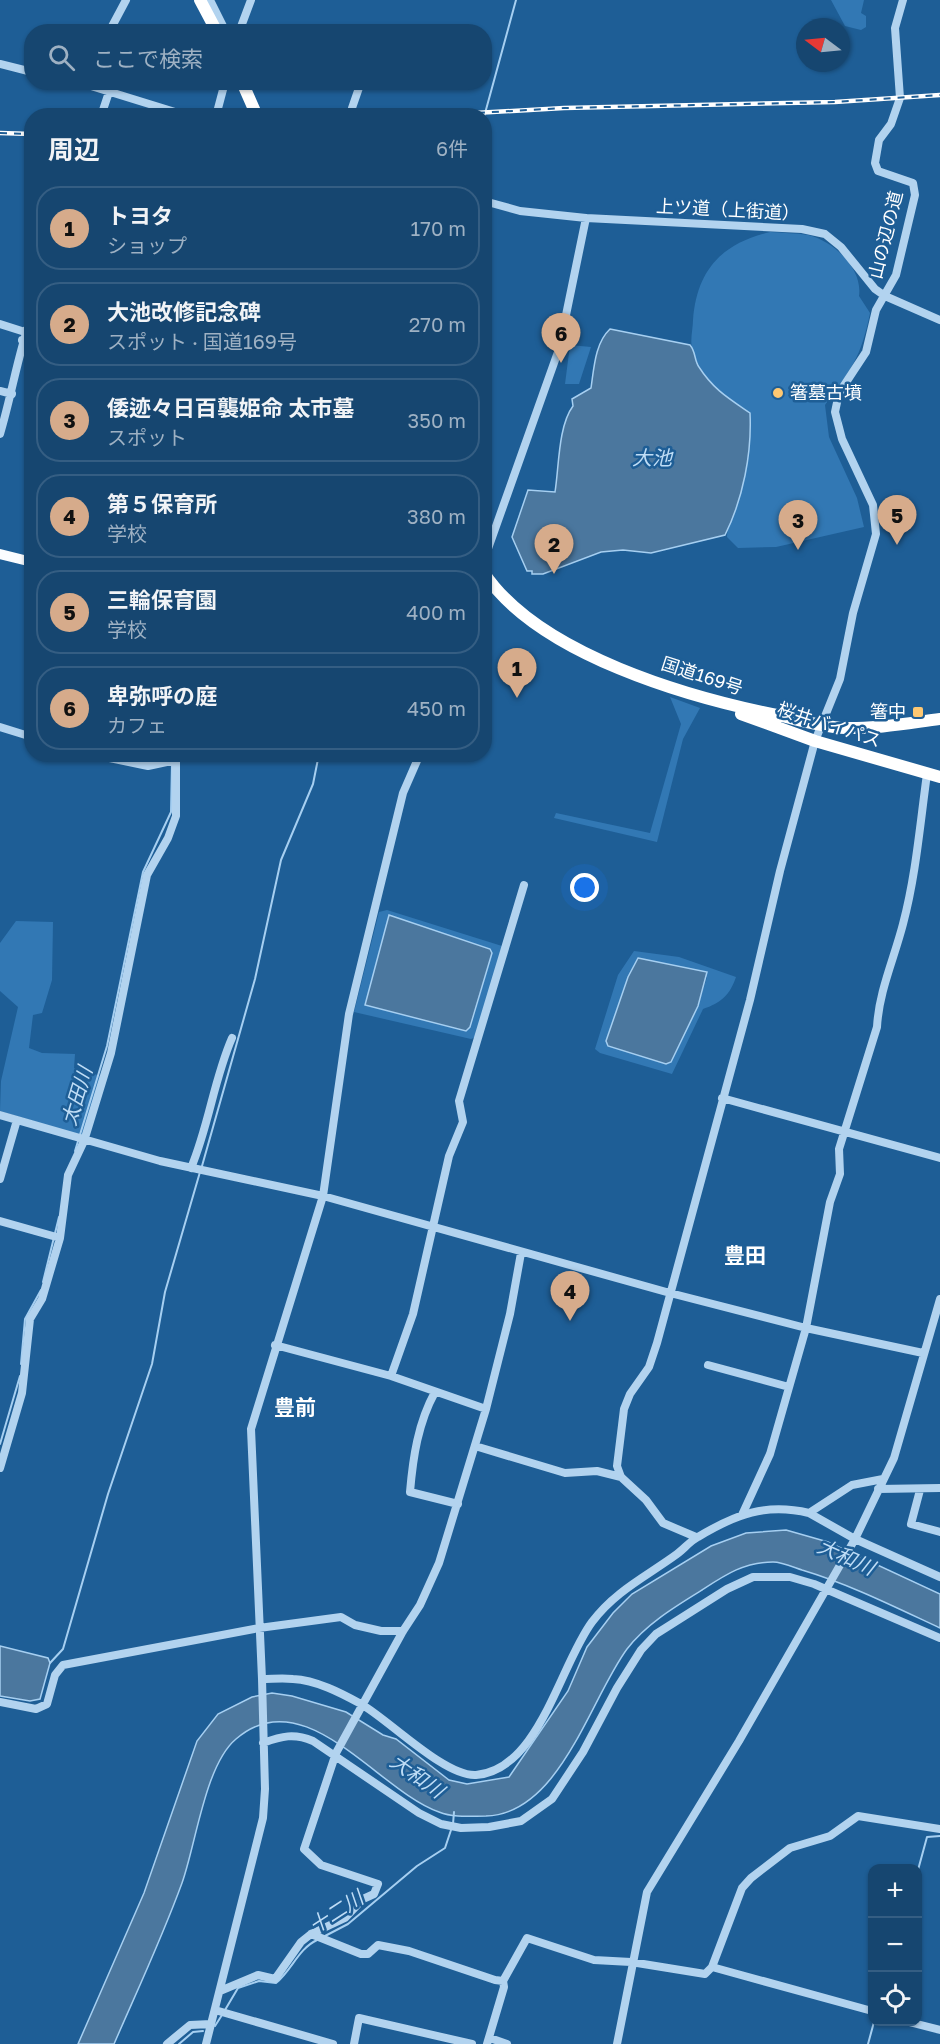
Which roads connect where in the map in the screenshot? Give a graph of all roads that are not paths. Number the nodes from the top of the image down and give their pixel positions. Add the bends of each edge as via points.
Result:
1 (126, 0) edge
2 (200, 0) edge
3 (210, 0) edge
4 (251, 0) edge
5 (903, 0) edge
6 (113, 24) edge
7 (213, 24) edge
8 (222, 24) edge
9 (242, 24) edge
10 (0, 64) edge
11 (24, 70) edge
12 (105, 90) edge
13 (223, 90) edge
14 (246, 90) edge
15 (358, 90) edge
16 (109, 92) junction
17 (104, 108) edge
18 (162, 108) edge
19 (218, 108) edge
20 (253, 108) edge
21 (352, 108) dead end
22 (492, 203) edge
23 (586, 218) junction
24 (885, 296) junction
25 (940, 320) edge
26 (0, 324) edge
27 (24, 337) edge
28 (24, 346) edge
29 (0, 391) edge
30 (12, 394) junction
31 (0, 434) edge
32 (492, 533) edge
33 (0, 554) edge
34 (24, 560) edge
35 (492, 582) edge
36 (710, 702) junction
37 (940, 719) edge
38 (821, 726) junction
39 (0, 727) edge
40 (24, 734) edge
41 (815, 741) junction
42 (129, 762) edge
43 (161, 762) edge
44 (177, 762) edge
45 (417, 762) edge
46 (927, 774) junction
47 (940, 777) edge
48 (524, 885) dead end
49 (232, 1038) dead end
50 (722, 1098) junction
51 (0, 1115) edge
52 (17, 1120) junction
53 (844, 1131) junction
54 (84, 1141) junction
55 (940, 1158) edge
56 (192, 1168) junction
57 (0, 1179) edge
58 (323, 1196) junction
59 (0, 1221) edge
60 (432, 1228) junction
61 (60, 1239) junction
62 (521, 1253) junction
63 (670, 1293) junction
64 (940, 1299) edge
65 (806, 1328) junction
66 (275, 1345) junction
67 (923, 1353) junction
68 (708, 1365) dead end
69 (391, 1376) junction
70 (789, 1387) junction
71 (435, 1392) junction
72 (486, 1409) junction
73 (475, 1446) junction
74 (0, 1468) edge
75 (621, 1477) junction
76 (883, 1479) junction
77 (940, 1488) edge
78 (878, 1489) junction
79 (920, 1490) junction
80 (458, 1504) junction
81 (809, 1513) junction
82 (742, 1515) junction
83 (940, 1532) edge
84 (696, 1537) junction
85 (853, 1541) junction
86 (940, 1577) edge
87 (828, 1588) junction
88 (259, 1628) junction
89 (403, 1631) junction
90 (940, 1638) edge
91 (262, 1682) junction
92 (0, 1702) edge
93 (363, 1707) junction
94 (263, 1740) junction
95 (335, 1755) junction
96 (940, 1829) edge
97 (311, 1934) junction
98 (631, 1962) junction
99 (712, 1967) junction
100 (503, 1981) junction
101 (220, 1991) junction
102 (215, 2010) junction
103 (868, 2010) edge
104 (211, 2024) junction
105 (922, 2025) edge
106 (940, 2030) edge
107 (489, 2041) edge
108 (167, 2044) edge
109 (206, 2044) edge
110 (333, 2044) edge
111 (354, 2044) edge
112 (472, 2044) edge
113 (507, 2044) edge
114 (617, 2044) edge

1 - 6 street
2 - 7 highway
3 - 8 street
4 - 9 street
5 - 24 street, 山の辺の道 via 895,28 899,107 879,140 875,163 878,171 910,180 916,189 896,275
10 - 11 street
12 - 16 street
13 - 19 street
14 - 20 highway
15 - 21 street
16 - 17 street
16 - 18 street
22 - 23 street, 上ツ道（上街道） via 520,211
23 - 24 street, 上ツ道（上街道） via 825,234
23 - 32 street via 559,349
24 - 25 street, 上ツ道（上街道）
24 - 38 street via 873,319 866,352 839,393 835,412 842,439 873,505 877,527 840,679
26 - 27 street
28 - 30 street
29 - 30 street
30 - 31 street
33 - 34 main road
35 - 36 highway, 国道169号 via 522,615 556,638
36 - 38 highway, 国道169号
36 - 41 highway, 桜井バイパス
37 - 38 highway, 国道169号 via 873,727
38 - 41 street
39 - 40 street
41 - 46 highway, 桜井バイパス
41 - 50 street
42 - 43 street via 148,766
44 - 54 street via 176,816 147,875 111,1053
45 - 58 street via 403,793 349,1014
46 - 47 highway, 桜井バイパス
46 - 53 street via 903,924 878,1006 877,1027
48 - 60 street via 459,1101 463,1122 449,1156
49 - 56 street
50 - 53 street
50 - 63 street
51 - 52 street
52 - 54 street
52 - 57 street
53 - 55 street
53 - 65 street via 839,1149 840,1174 828,1212
54 - 56 street
54 - 61 street via 68,1175
56 - 58 street
58 - 60 street
58 - 66 street
59 - 61 street
60 - 62 street
60 - 69 street via 413,1314
61 - 74 street via 42,1299 30,1318 22,1393
62 - 63 street
62 - 72 street
63 - 65 street
63 - 75 street via 649,1367 624,1409 617,1466
64 - 67 street
65 - 67 street
65 - 70 street
66 - 69 street
66 - 88 street via 250,1429
67 - 76 street via 894,1458
68 - 70 street
69 - 71 street
70 - 82 street via 770,1454
71 - 72 street
71 - 80 street via 424,1412 412,1460 410,1492
72 - 73 street
73 - 75 street via 565,1473 597,1472
73 - 80 street
75 - 84 street via 668,1527
76 - 78 street
76 - 81 street via 852,1485
77 - 79 street
78 - 79 street
78 - 85 street
79 - 83 street via 911,1524
80 - 89 street via 439,1563
81 - 82 street via 784,1508
81 - 85 street
82 - 84 street
84 - 93 street via 609,1601 590,1624 527,1742 515,1758 501,1766 476,1775 453,1769
85 - 86 street
85 - 87 street
87 - 90 street
87 - 95 street via 790,1577 753,1576 656,1634 616,1688 583,1752 552,1799 521,1821 461,1828 441,1824
87 - 98 street via 647,1892
88 - 89 street via 341,1617 381,1631
88 - 91 street
88 - 92 street via 63,1665 55,1675 47,1704 36,1709
89 - 93 street
91 - 93 street via 295,1679 325,1686
91 - 94 street
93 - 95 street
94 - 95 street via 301,1736
94 - 101 street via 262,1818
95 - 97 street via 304,1849 321,1864 378,1884 374,1894 363,1899 345,1918
96 - 99 street via 858,1816 831,1836 790,1848 742,1888
97 - 100 street via 361,1954 368,1954 378,1945 401,1949
97 - 101 street via 275,1979 258,1975
98 - 99 street via 705,1974
98 - 100 street via 594,1960 527,1938
98 - 114 street
99 - 103 street
100 - 107 street
101 - 102 street
102 - 104 street
102 - 110 street
104 - 108 street via 190,2025
104 - 109 street
105 - 106 street
107 - 113 street
111 - 112 street via 359,2018

